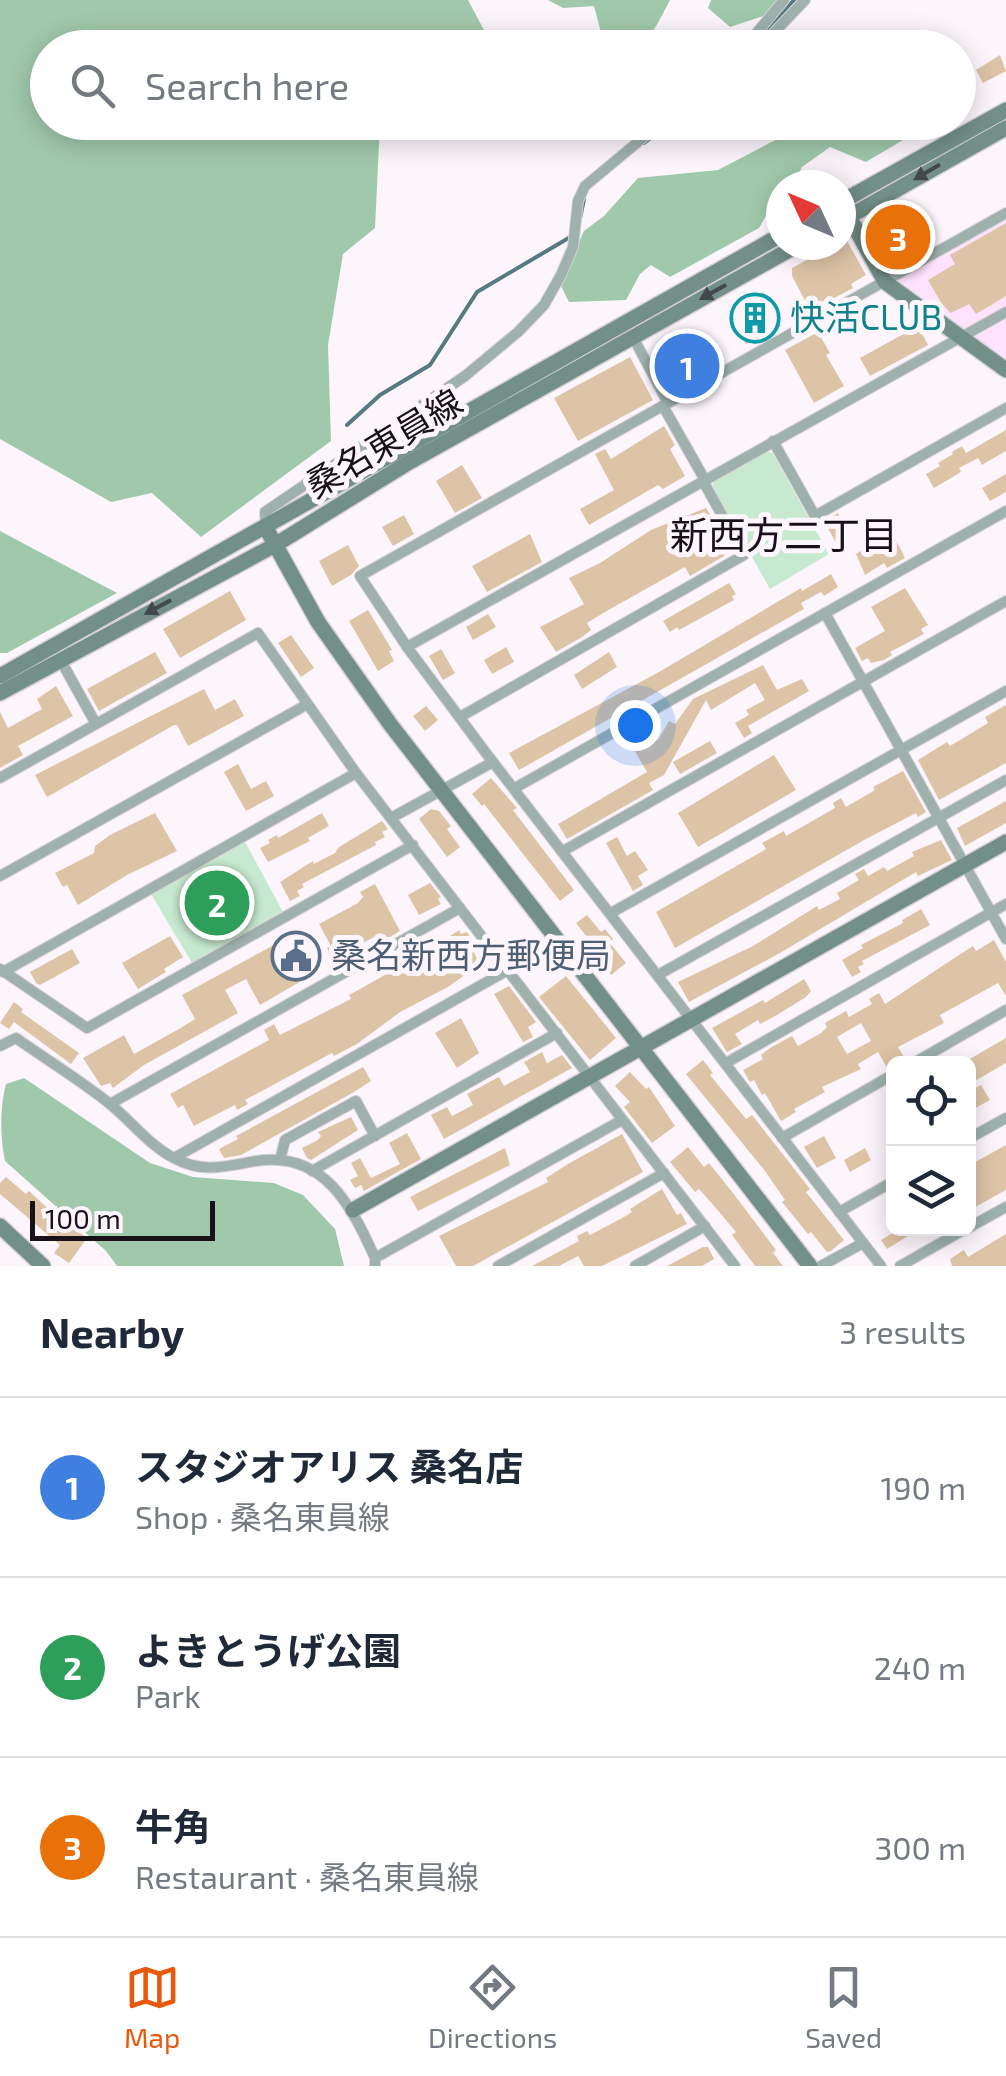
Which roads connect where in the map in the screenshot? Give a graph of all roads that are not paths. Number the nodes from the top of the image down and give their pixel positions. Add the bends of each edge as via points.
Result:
1 (784, 0) edge
2 (805, 0) edge
3 (759, 30) edge
4 (776, 30) edge
5 (1006, 110) edge
6 (976, 128) edge
7 (1006, 128) edge
8 (641, 140) edge
9 (957, 140) edge
10 (856, 202) edge
11 (856, 204) edge
12 (1006, 213) edge
13 (856, 235) edge
14 (766, 244) edge
15 (771, 260) edge
16 (884, 282) junction
17 (1006, 312) edge
18 (633, 337) junction
19 (960, 337) junction
20 (1006, 370) edge
21 (666, 404) junction
22 (1006, 408) edge
23 (773, 440) junction
24 (406, 464) junction
25 (704, 480) junction
26 (1006, 510) edge
27 (266, 528) junction
28 (275, 545) junction
29 (164, 584) junction
30 (1006, 601) edge
31 (825, 613) junction
32 (408, 648) junction
33 (60, 659) junction
34 (0, 676) edge
35 (862, 682) junction
36 (1006, 690) edge
37 (0, 693) edge
38 (306, 705) junction
39 (460, 718) junction
40 (96, 724) junction
41 (900, 750) junction
42 (494, 762) junction
43 (356, 773) junction
44 (0, 778) edge
45 (1006, 780) edge
46 (514, 788) junction
47 (441, 790) junction
48 (391, 818) junction
49 (938, 818) junction
50 (1006, 842) edge
51 (412, 845) junction
52 (563, 851) junction
53 (965, 866) junction
54 (0, 876) edge
55 (1006, 904) edge
56 (460, 908) junction
57 (991, 912) junction
58 (611, 914) junction
59 (1006, 939) edge
60 (508, 970) junction
61 (1, 971) edge
62 (658, 975) junction
63 (1006, 1010) edge
64 (692, 1019) junction
65 (557, 1032) junction
66 (0, 1046) edge
67 (640, 1048) junction
68 (926, 1056) edge
69 (726, 1063) junction
70 (590, 1076) junction
71 (886, 1079) edge
72 (110, 1104) junction
73 (1006, 1118) edge
74 (622, 1120) junction
75 (976, 1135) edge
76 (375, 1136) junction
77 (782, 1138) junction
78 (174, 1158) junction
79 (280, 1160) junction
80 (312, 1171) junction
81 (664, 1172) junction
82 (886, 1186) edge
83 (1006, 1207) edge
84 (352, 1210) junction
85 (839, 1212) junction
86 (976, 1224) edge
87 (0, 1226) edge
88 (705, 1226) junction
89 (954, 1236) edge
90 (863, 1243) junction
91 (375, 1262) edge
92 (43, 1266) edge
93 (498, 1266) edge
94 (635, 1266) edge
95 (735, 1266) edge
96 (810, 1266) edge
97 (821, 1266) edge
98 (881, 1266) edge
99 (900, 1266) edge

1 - 3 street
2 - 4 street
5 - 6 main road
7 -> 11 main road
8 - 27 street via 586,186 572,246 544,306 464,376 265,512
9 - 10 main road
12 - 16 street
13 - 16 main road
14 - 27 main road, 桑名東員線
15 -> 18 main road, 桑名東員線
16 - 19 main road
16 - 21 street
17 - 19 street
18 - 21 street
18 - 24 main road, 桑名東員線
19 - 20 main road
19 - 23 street
21 - 25 street
21 - 32 street via 360,576
22 - 23 street via 815,516
23 - 25 street
24 - 27 main road via 282,530
24 - 28 main road, 桑名東員線
25 - 32 street
25 - 39 street via 744,556
26 - 31 street
27 - 28 main road
27 - 29 main road, 桑名東員線
28 - 29 main road via 259,538 183,581
28 -> 33 main road, 桑名東員線
28 - 47 main road via 340,654
29 - 34 main road, 桑名東員線
30 - 35 street
31 - 35 street
31 - 46 street
32 - 39 street
33 - 37 main road, 桑名東員線
33 - 40 street
35 - 41 street
35 - 52 street
36 - 41 street
38 - 40 street via 258,633
38 - 43 street
38 - 54 street
39 - 42 street
40 - 44 street
41 - 49 street
41 - 58 street
42 - 46 street
42 - 47 street
43 - 48 street
43 - 61 street
45 - 49 street
46 - 52 street
47 - 48 street
47 - 67 main road
48 - 51 street
49 - 53 street
49 - 62 street
50 - 53 main road
51 - 56 street
51 - 61 street via 86,1028
52 - 58 street
53 - 57 street
53 - 64 main road
55 - 57 street
56 - 60 street
56 - 72 street
57 - 59 street
57 - 69 street
58 - 62 street
60 - 65 street
60 - 78 street
62 - 64 street
63 - 68 street
64 - 67 main road
64 - 69 street
65 - 70 street
65 - 76 street
66 - 72 street via 16,1038
67 - 70 main road
67 - 96 main road
69 - 77 street
70 - 74 street
70 - 84 main road
71 - 77 street
72 - 78 street
73 - 75 street
74 - 81 street
74 - 91 street
76 - 79 street via 356,1102 285,1140
76 - 80 street
77 - 85 street
78 - 79 street via 212,1168
79 - 80 street
80 - 84 street
81 - 88 street
81 - 93 street
82 - 85 street
83 - 86 street
84 - 91 street
85 - 90 street
87 - 92 main road
88 - 94 street
88 - 95 street
89 - 99 street
90 - 97 street
90 - 98 street

